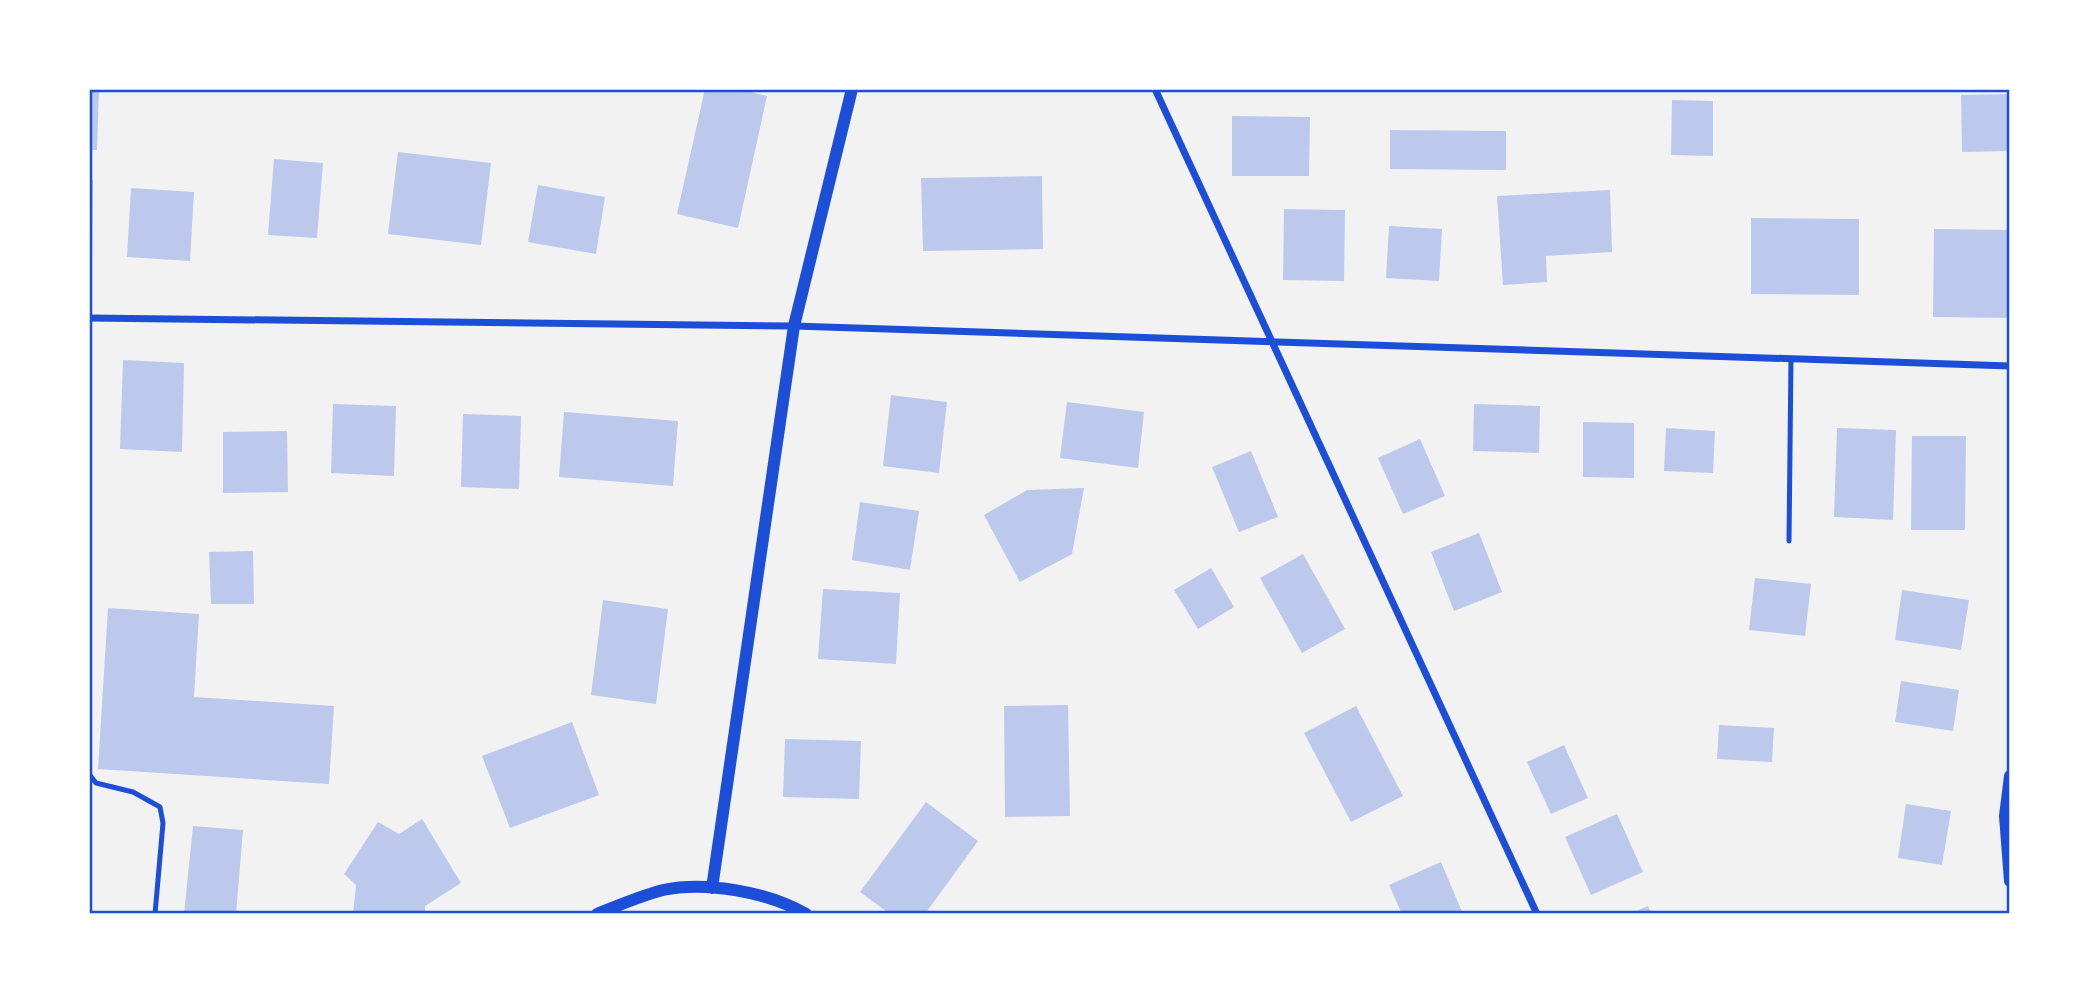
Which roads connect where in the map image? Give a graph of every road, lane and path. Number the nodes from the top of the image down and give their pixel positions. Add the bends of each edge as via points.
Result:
1 (852, 89) edge
2 (1155, 89) edge
3 (89, 318) edge
4 (794, 326) junction
5 (1272, 343) junction
6 (1791, 359) junction
7 (2010, 366) edge
8 (1789, 541) dead end
9 (89, 774) edge
10 (2010, 776) edge
11 (2010, 881) edge
12 (712, 888) junction
13 (155, 914) edge
14 (597, 914) edge
15 (806, 914) edge
16 (1537, 914) edge

1 - 4 street
2 - 5 street
3 - 4 street
4 - 5 street
4 - 12 street
5 - 6 street
5 - 16 street
6 - 7 street
6 - 8 lane
9 - 13 lane via 96,783 132,792 160,807 163,823
10 - 11 street via 2004,816
12 - 14 street via 666,890
12 - 15 street via 788,903

